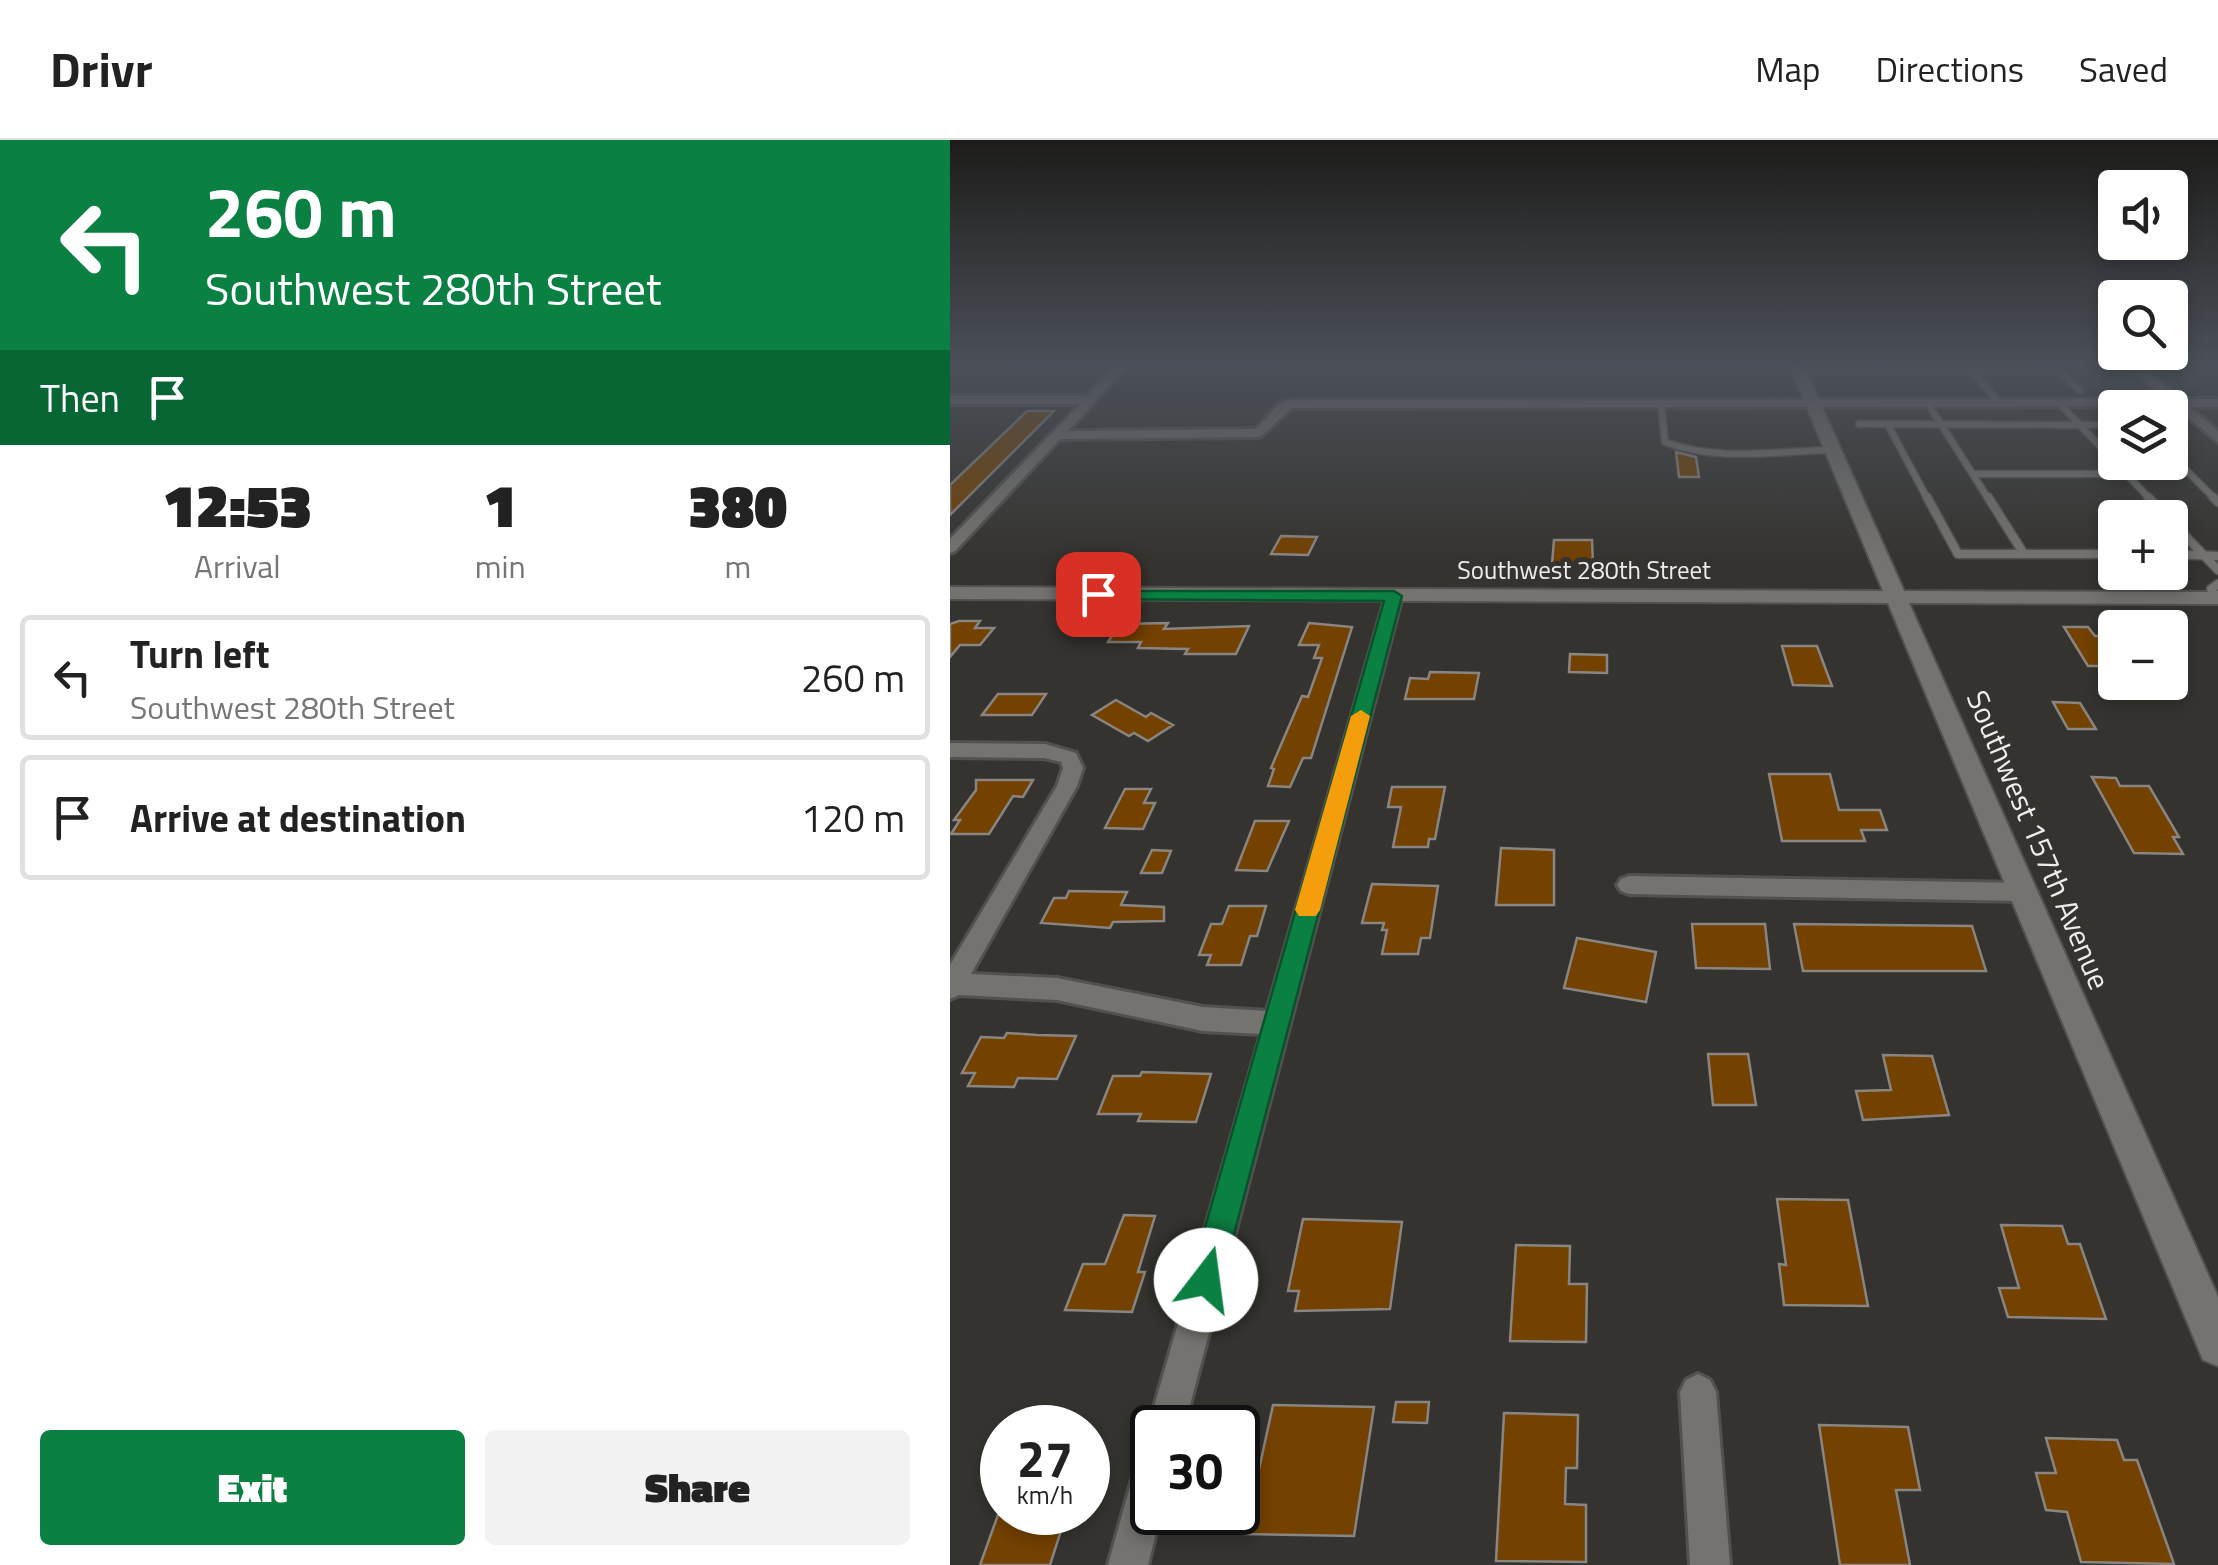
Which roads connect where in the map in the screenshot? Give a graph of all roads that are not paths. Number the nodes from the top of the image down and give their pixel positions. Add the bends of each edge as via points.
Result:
1 (1064, 428) edge
2 (1265, 428) edge
3 (1664, 428) edge
4 (1823, 428) edge
5 (1890, 428) edge
6 (1944, 428) edge
7 (1059, 434) junction
8 (1833, 450) junction
9 (2188, 472) edge
10 (1973, 474) junction
11 (2098, 474) edge
12 (2132, 480) edge
13 (2151, 500) edge
14 (2218, 502) edge
15 (2188, 538) edge
16 (950, 548) edge
17 (2024, 554) junction
18 (2098, 554) edge
19 (2188, 555) edge
20 (2204, 555) junction
21 (2218, 556) edge
22 (2218, 570) edge
23 (2218, 584) edge
24 (950, 594) edge
25 (1394, 596) junction
26 (1898, 598) junction
27 (2218, 598) edge
28 (950, 750) edge
29 (1629, 885) dead end
30 (2025, 892) junction
31 (951, 986) edge
32 (1276, 1024) junction
33 (2218, 1345) edge
34 (1698, 1392) dead end
35 (1172, 1405) edge
36 (1136, 1535) edge
37 (1128, 1565) edge
38 (1710, 1565) edge

1 - 7 street
2 - 7 street via 1260,434
3 - 8 lane via 1671,446 1696,450
4 - 8 street, Southwest 157th Avenue
5 - 17 lane via 1958,554
6 - 10 lane
7 - 16 street
8 - 26 street, Southwest 157th Avenue
9 - 14 lane
10 - 11 lane
10 - 17 lane
12 - 13 lane
15 - 20 lane
17 - 18 lane
19 - 20 lane
20 - 21 lane
20 - 22 lane
23 - 27 lane via 2211,589
24 - 25 street, Southwest 280th Street
25 - 26 street, Southwest 280th Street
25 - 32 street
26 - 27 street, Southwest 280th Street
26 - 30 street, Southwest 157th Avenue
28 - 31 street via 1045,751 1069,758 1073,768
29 - 30 street
30 - 33 street, Southwest 157th Avenue
31 - 32 street via 1057,989 1177,1014
32 - 35 street
34 - 38 street
36 - 37 street

